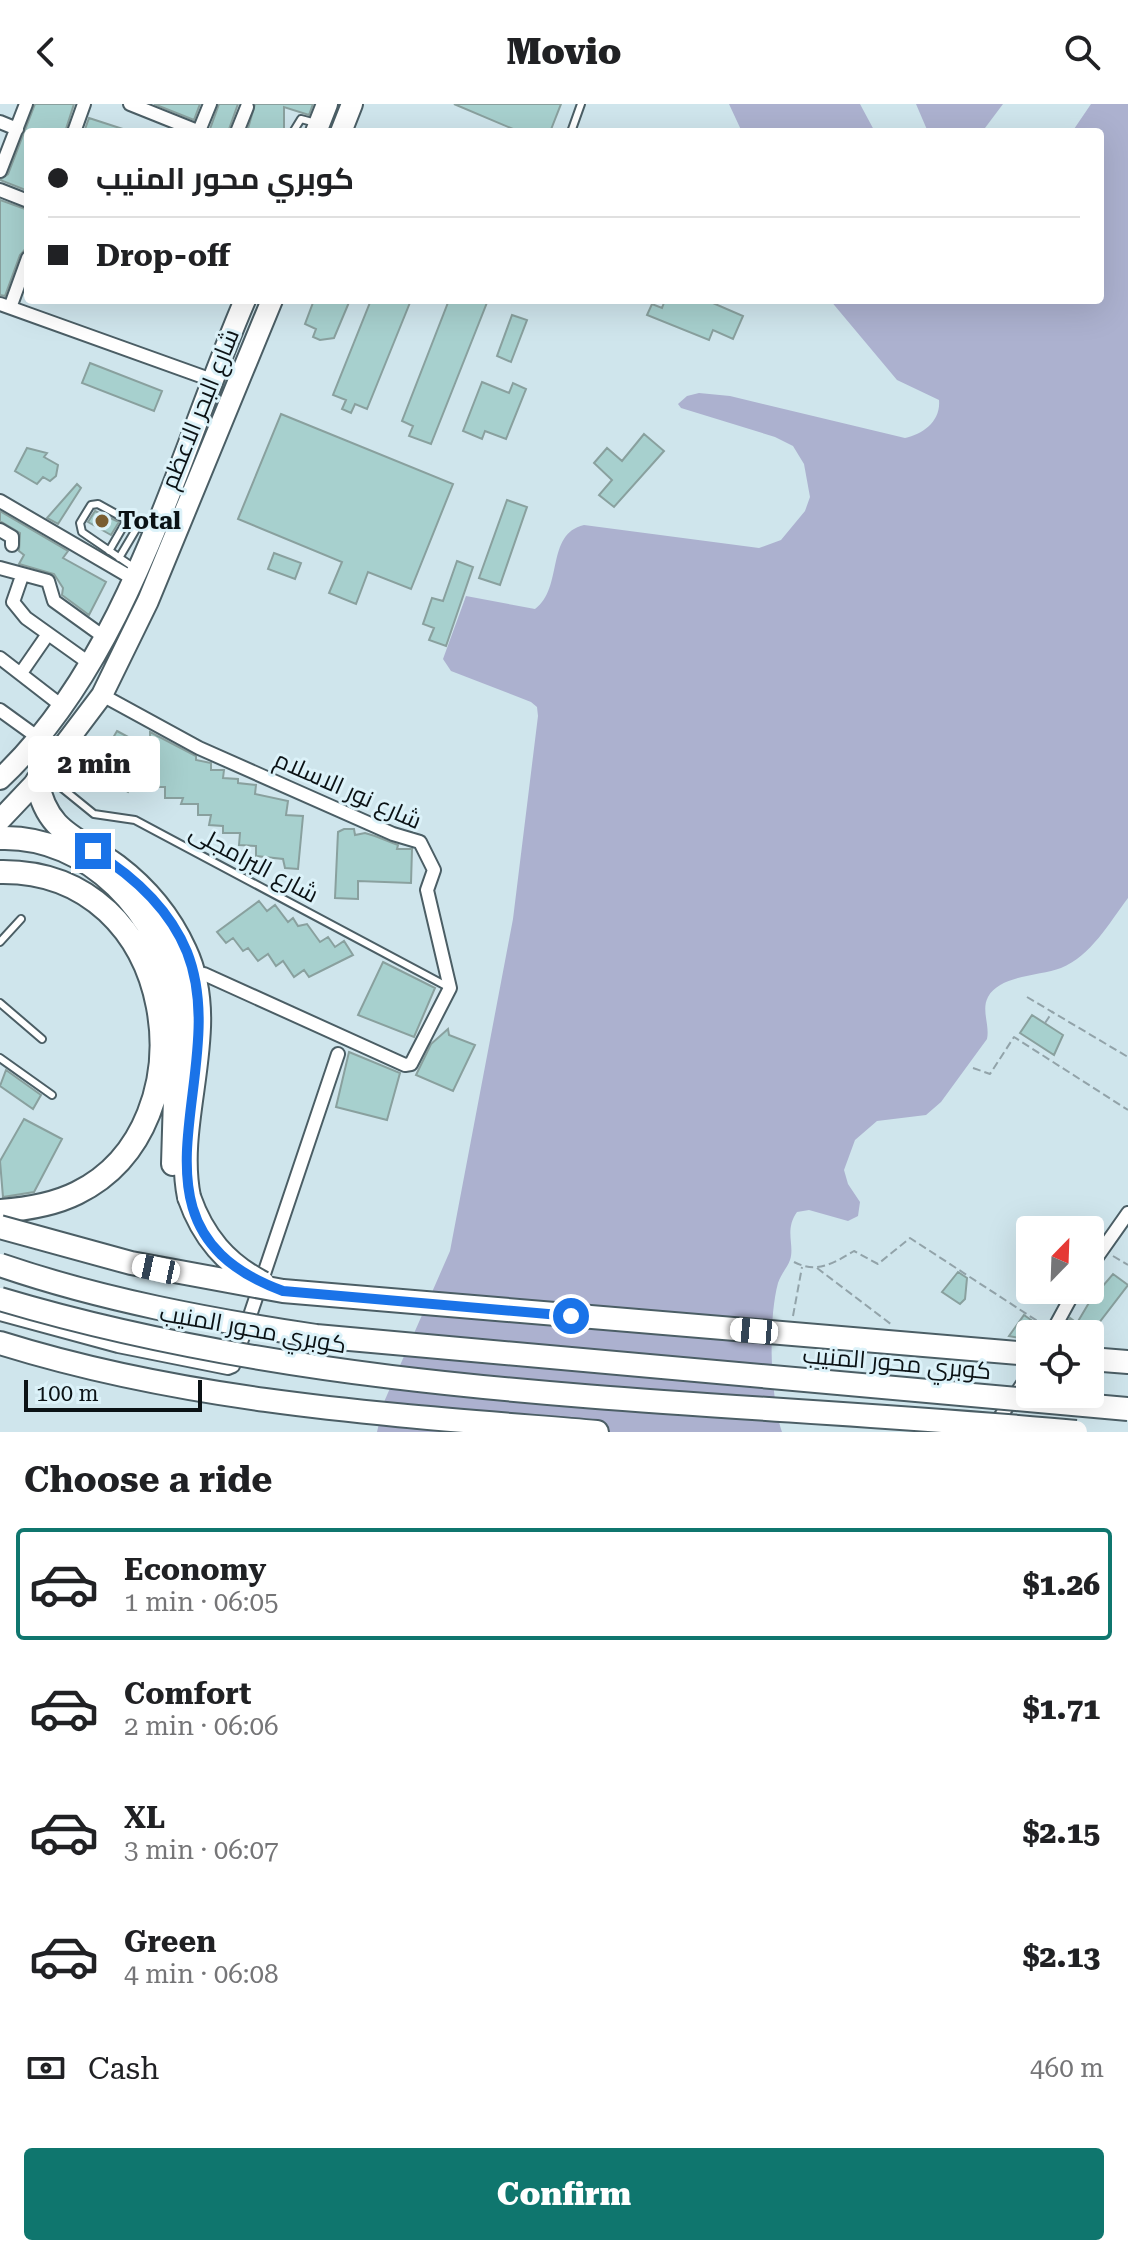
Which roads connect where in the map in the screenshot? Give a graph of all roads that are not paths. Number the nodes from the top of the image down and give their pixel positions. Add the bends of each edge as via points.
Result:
1 (26, 104) edge
2 (84, 104) edge
3 (130, 104) edge
4 (210, 104) edge
5 (327, 104) edge
6 (352, 104) edge
7 (581, 104) edge
8 (247, 107) dead end
9 (149, 108) edge
10 (0, 122) edge
11 (75, 128) edge
12 (192, 128) edge
13 (201, 128) edge
14 (239, 128) edge
15 (296, 128) edge
16 (318, 128) edge
17 (343, 128) edge
18 (572, 128) edge
19 (17, 129) junction
20 (0, 171) edge
21 (0, 190) edge
22 (24, 199) edge
23 (24, 266) edge
24 (5, 304) edge
25 (243, 304) edge
26 (270, 304) edge
27 (212, 380) junction
28 (0, 501) edge
29 (127, 520) junction
30 (0, 530) edge
31 (144, 530) junction
32 (12, 545) dead end
33 (109, 551) junction
34 (0, 568) edge
35 (129, 568) junction
36 (22, 576) junction
37 (48, 634) junction
38 (104, 637) junction
39 (89, 663) junction
40 (11, 665) edge
41 (0, 678) edge
42 (102, 695) junction
43 (62, 706) junction
44 (0, 710) edge
45 (40, 739) junction
46 (41, 777) junction
47 (0, 779) edge
48 (0, 820) edge
49 (0, 838) edge
50 (0, 872) edge
51 (21, 919) dead end
52 (0, 942) edge
53 (204, 974) dead end
54 (450, 988) junction
55 (0, 1003) edge
56 (42, 1039) dead end
57 (338, 1054) dead end
58 (0, 1058) edge
59 (52, 1095) dead end
60 (189, 1197) junction
61 (0, 1211) edge
62 (1128, 1213) edge
63 (0, 1227) edge
64 (1104, 1245) edge
65 (0, 1265) edge
66 (283, 1291) junction
67 (0, 1299) edge
68 (0, 1314) edge
69 (0, 1343) edge
70 (1016, 1353) edge
71 (1104, 1360) edge
72 (1128, 1362) edge
73 (1016, 1394) edge
74 (1128, 1409) edge
75 (597, 1432) edge
76 (990, 1432) edge
77 (1076, 1432) edge

1 - 19 street
2 - 11 street
3 - 9 street
4 - 13 street
5 - 16 main road
6 - 17 main road
7 - 18 lane
8 - 14 street
9 - 12 street
10 - 19 street
15 - 16 lane via 303,119
19 - 20 street
21 - 22 street
23 - 24 street
24 - 27 street
25 - 27 main road, شارع البحر الاعظم
26 - 42 main road, شارع البحر الاعظم via 148,601
27 - 31 main road, شارع البحر الاعظم
28 - 35 street
29 - 31 lane
29 - 33 lane
29 - 33 lane via 95,503 80,523 82,532
30 - 32 street via 12,537
31 - 35 main road, شارع البحر الاعظم
33 - 35 lane
34 - 36 street
35 - 38 main road, شارع البحر الاعظم
36 - 37 street via 13,602
36 - 38 street via 29,573 48,581 54,601
37 - 39 street
37 - 40 street
38 - 39 main road, شارع البحر الاعظم
39 - 43 main road, شارع البحر الاعظم
40 - 41 street
40 - 43 street
42 - 46 main road, شارع البحر الاعظم
42 - 54 street, شارع نور الاسلام via 199,748 420,842 434,870 427,890
43 - 45 main road, شارع البحر الاعظم
44 - 45 street
45 - 47 main road, شارع البحر الاعظم
46 - 48 main road, شارع البحر الاعظم
46 - 54 lane, شارع البرامجلى via 94,814 135,820
46 - 60 highway via 47,814 57,827 136,882 173,926 187,953 195,982 195,1072 185,1159
49 - 60 highway via 39,841 79,858 124,893 153,931 178,998 171,1149
50 - 61 highway via 41,874 104,905 124,925 151,976 158,1004 158,1062 148,1113 136,1138 101,1178 54,1203
51 - 52 lane
53 - 54 street via 407,1065
55 - 56 lane
57 - 68 street via 233,1366 118,1346
58 - 59 lane
60 - 66 highway, bridge via 205,1233 224,1256 247,1275
62 - 64 street
63 - 66 highway, كوبري محور المنيب, bridge via 131,1263
65 - 74 highway, كوبري محور المنيب, bridge via 213,1320 316,1336
66 - 70 highway, كوبري محور المنيب, bridge
67 - 77 highway, كوبري محور المنيب, bridge via 159,1340 417,1381
69 - 75 highway via 90,1369 254,1400
71 - 72 highway
73 - 76 street

